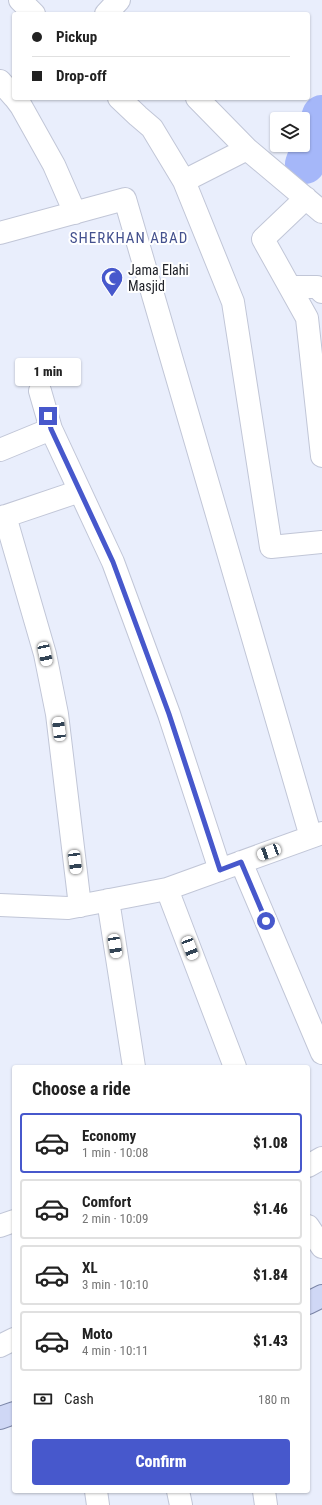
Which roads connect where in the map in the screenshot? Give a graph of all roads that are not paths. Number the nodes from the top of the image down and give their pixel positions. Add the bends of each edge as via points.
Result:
1 (20, 0) edge
2 (32, 12) edge
3 (0, 81) edge
4 (12, 96) edge
5 (16, 100) edge
6 (121, 100) edge
7 (199, 100) edge
8 (247, 150) junction
9 (184, 181) junction
10 (306, 193) edge
11 (322, 212) edge
12 (75, 213) junction
13 (0, 233) edge
14 (290, 288) junction
15 (322, 292) edge
16 (40, 391) dead end
17 (51, 429) junction
18 (0, 450) edge
19 (322, 456) edge
20 (80, 491) junction
21 (3, 517) edge
22 (322, 542) edge
23 (316, 835) edge
24 (241, 862) junction
25 (220, 870) junction
26 (167, 889) junction
27 (108, 900) junction
28 (0, 905) edge
29 (80, 906) junction
30 (322, 1053) edge
31 (134, 1065) edge
32 (234, 1065) edge
33 (322, 1158) edge
34 (310, 1165) edge
35 (12, 1222) edge
36 (0, 1226) edge
37 (310, 1229) edge
38 (322, 1247) edge
39 (322, 1296) edge
40 (310, 1302) edge
41 (12, 1340) edge
42 (0, 1346) edge
43 (12, 1414) edge
44 (0, 1418) edge
45 (96, 1493) edge
46 (178, 1493) edge
47 (264, 1493) edge
48 (98, 1505) edge
49 (181, 1505) edge
50 (266, 1505) edge

1 - 2 street
3 - 4 street
5 - 12 street via 54,165
6 - 9 street via 152,128
7 - 8 street
8 - 9 street
8 - 10 street
9 - 22 street via 233,302 271,547
10 - 11 street
10 - 14 street via 263,239
12 - 13 street
12 - 23 street via 125,199
14 - 15 street via 317,286
14 - 19 street via 307,318
16 - 17 street
17 - 18 street
17 - 20 street
20 - 21 street
20 - 25 street via 118,577 169,714
21 - 29 street via 45,654 57,714
23 - 24 street
24 - 25 street
24 - 30 street
25 - 26 street
26 - 27 street
26 - 32 street
27 - 29 street
27 - 31 street
28 - 29 street via 68,908
33 - 34 street
35 - 36 street
37 - 38 street
39 - 40 main road
41 - 42 street
43 - 44 main road
45 - 48 street
46 - 49 street
47 - 50 street

